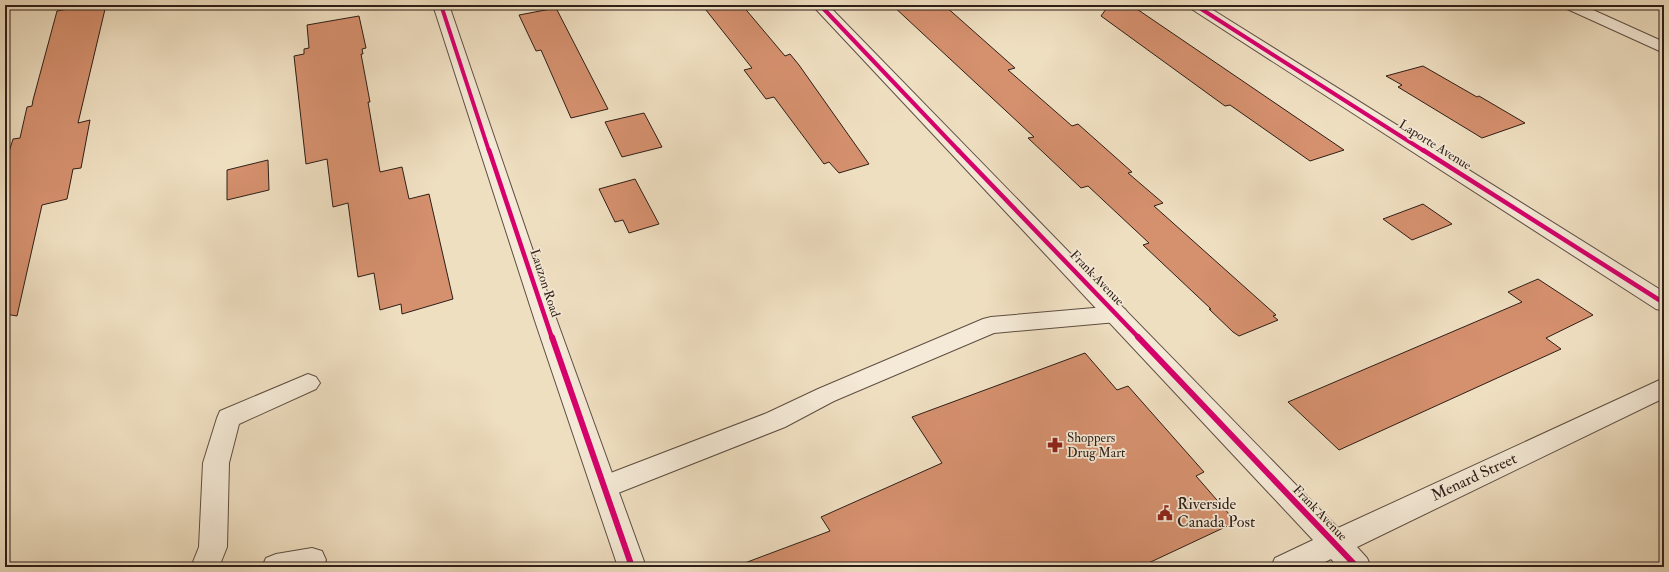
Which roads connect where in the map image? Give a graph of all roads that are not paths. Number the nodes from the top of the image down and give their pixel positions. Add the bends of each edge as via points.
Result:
1 (441, 5) edge
2 (820, 5) edge
3 (1195, 5) edge
4 (1570, 5) edge
5 (1664, 48) edge
6 (1664, 303) edge
7 (1117, 314) junction
8 (308, 383) dead end
9 (1664, 387) edge
10 (604, 487) junction
11 (1334, 543) junction
12 (312, 560) dead end
13 (205, 567) edge
14 (276, 567) edge
15 (632, 567) edge
16 (1285, 567) edge
17 (1357, 567) edge

1 - 10 street, Lauzon Road
2 - 7 street, Frank Avenue
3 - 6 street, Laporte Avenue
4 - 5 street
7 - 10 lane via 991,325 826,395 776,420
7 - 11 street, Frank Avenue
8 - 13 lane via 228,418 216,463 213,547
9 - 11 street, Menard Street
10 - 15 street, Lauzon Road
11 - 16 street, Menard Street
11 - 17 street, Frank Avenue
12 - 14 lane

